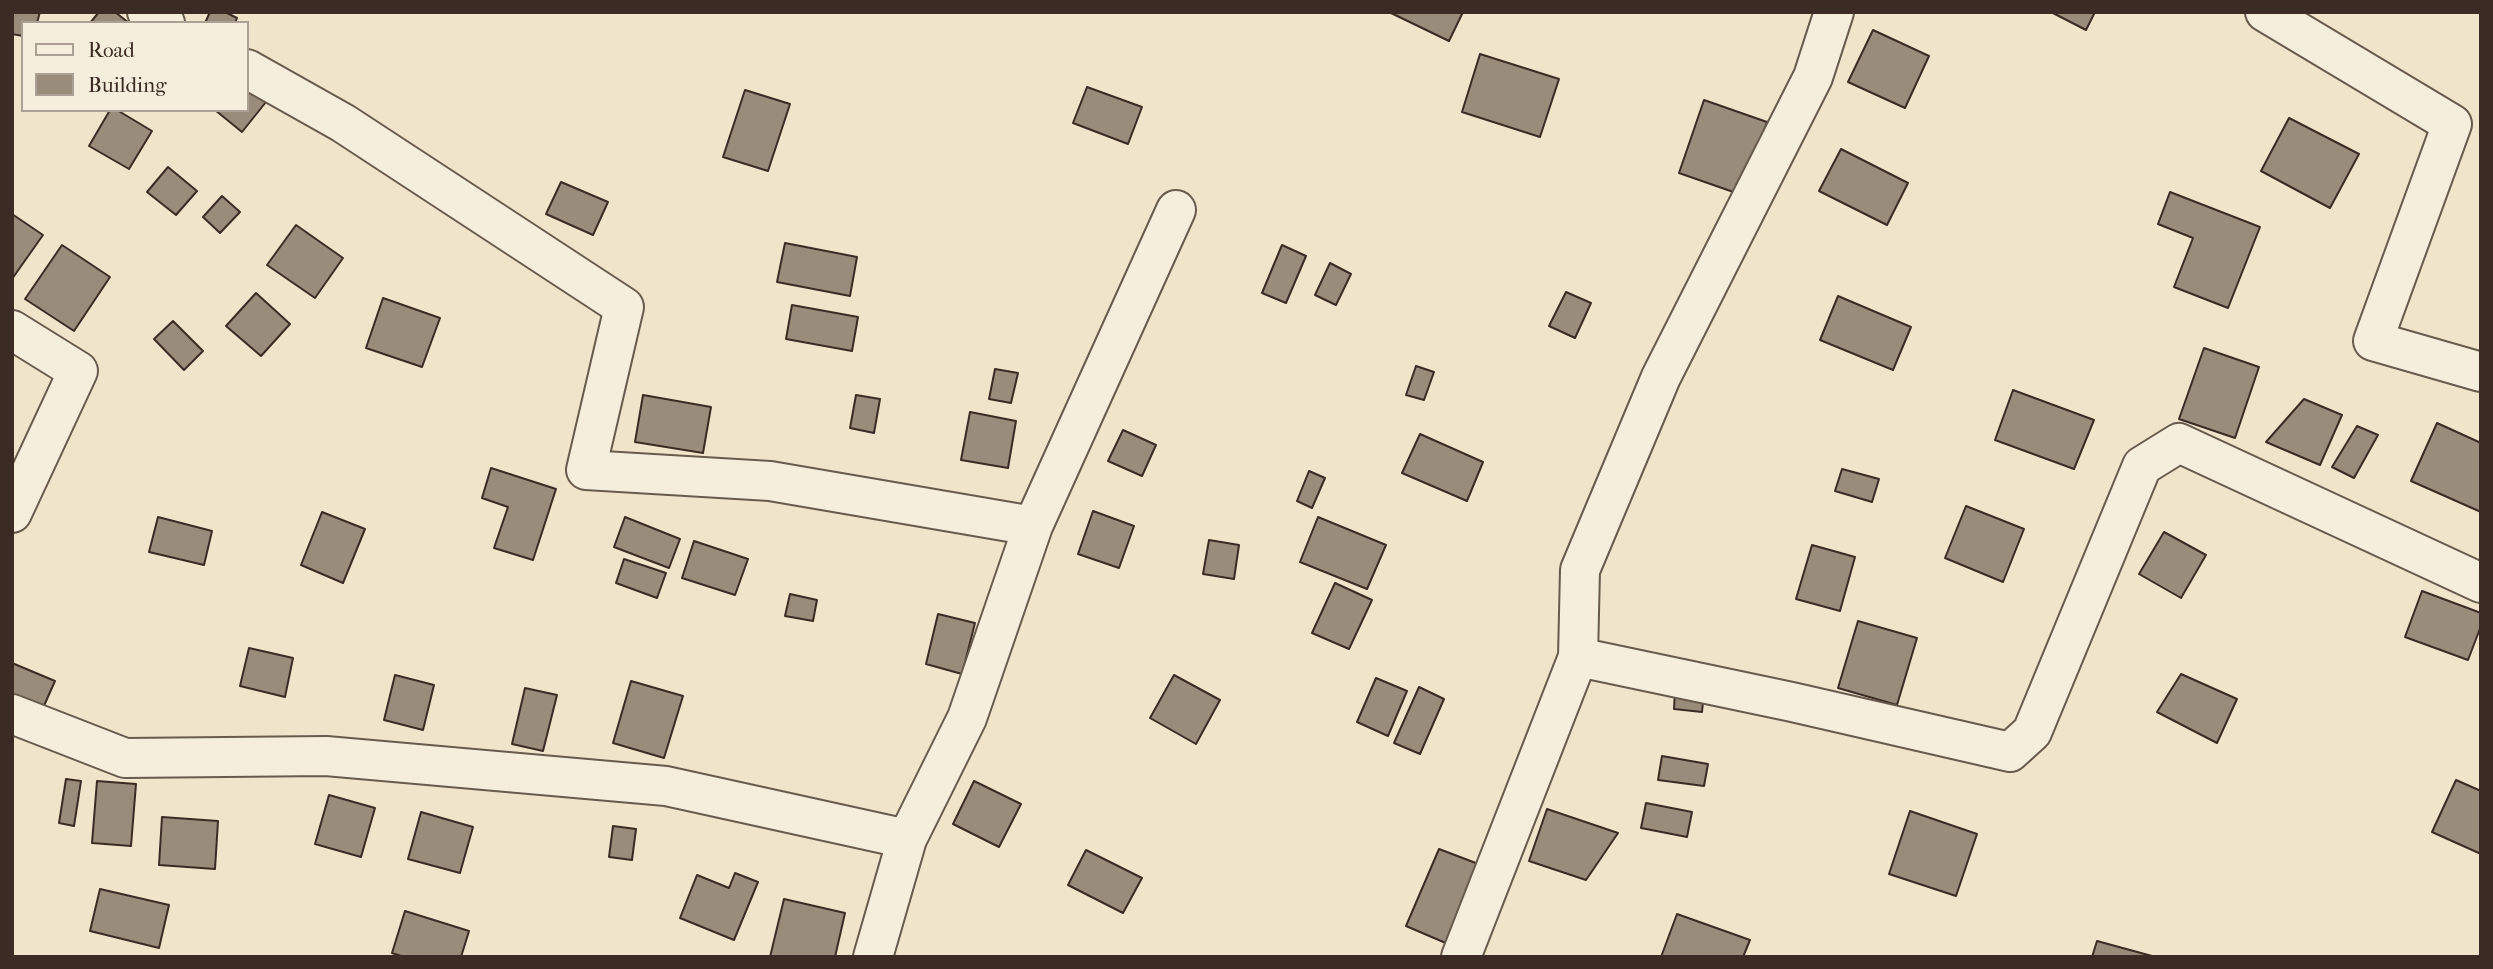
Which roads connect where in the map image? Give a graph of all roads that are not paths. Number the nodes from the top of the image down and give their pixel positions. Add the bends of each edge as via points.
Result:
1 (1834, 12) edge
2 (2265, 12) edge
3 (248, 70) edge
4 (1176, 211) dead end
5 (12, 330) edge
6 (2481, 372) edge
7 (12, 513) edge
8 (1033, 526) junction
9 (2481, 583) edge
10 (1578, 657) junction
11 (12, 713) edge
12 (907, 839) junction
13 (873, 957) edge
14 (1461, 957) edge

1 - 10 street via 1813,77 1661,377 1580,570
2 - 6 street via 2452,124 2373,341
3 - 8 street via 343,123 624,307 586,470 770,481
4 - 8 street
5 - 7 street via 78,371
8 - 12 street via 967,719
9 - 10 street via 2179,443 2142,466 2032,732 2010,752
10 - 14 street
11 - 12 street via 125,758 326,757 666,786
12 - 13 street

